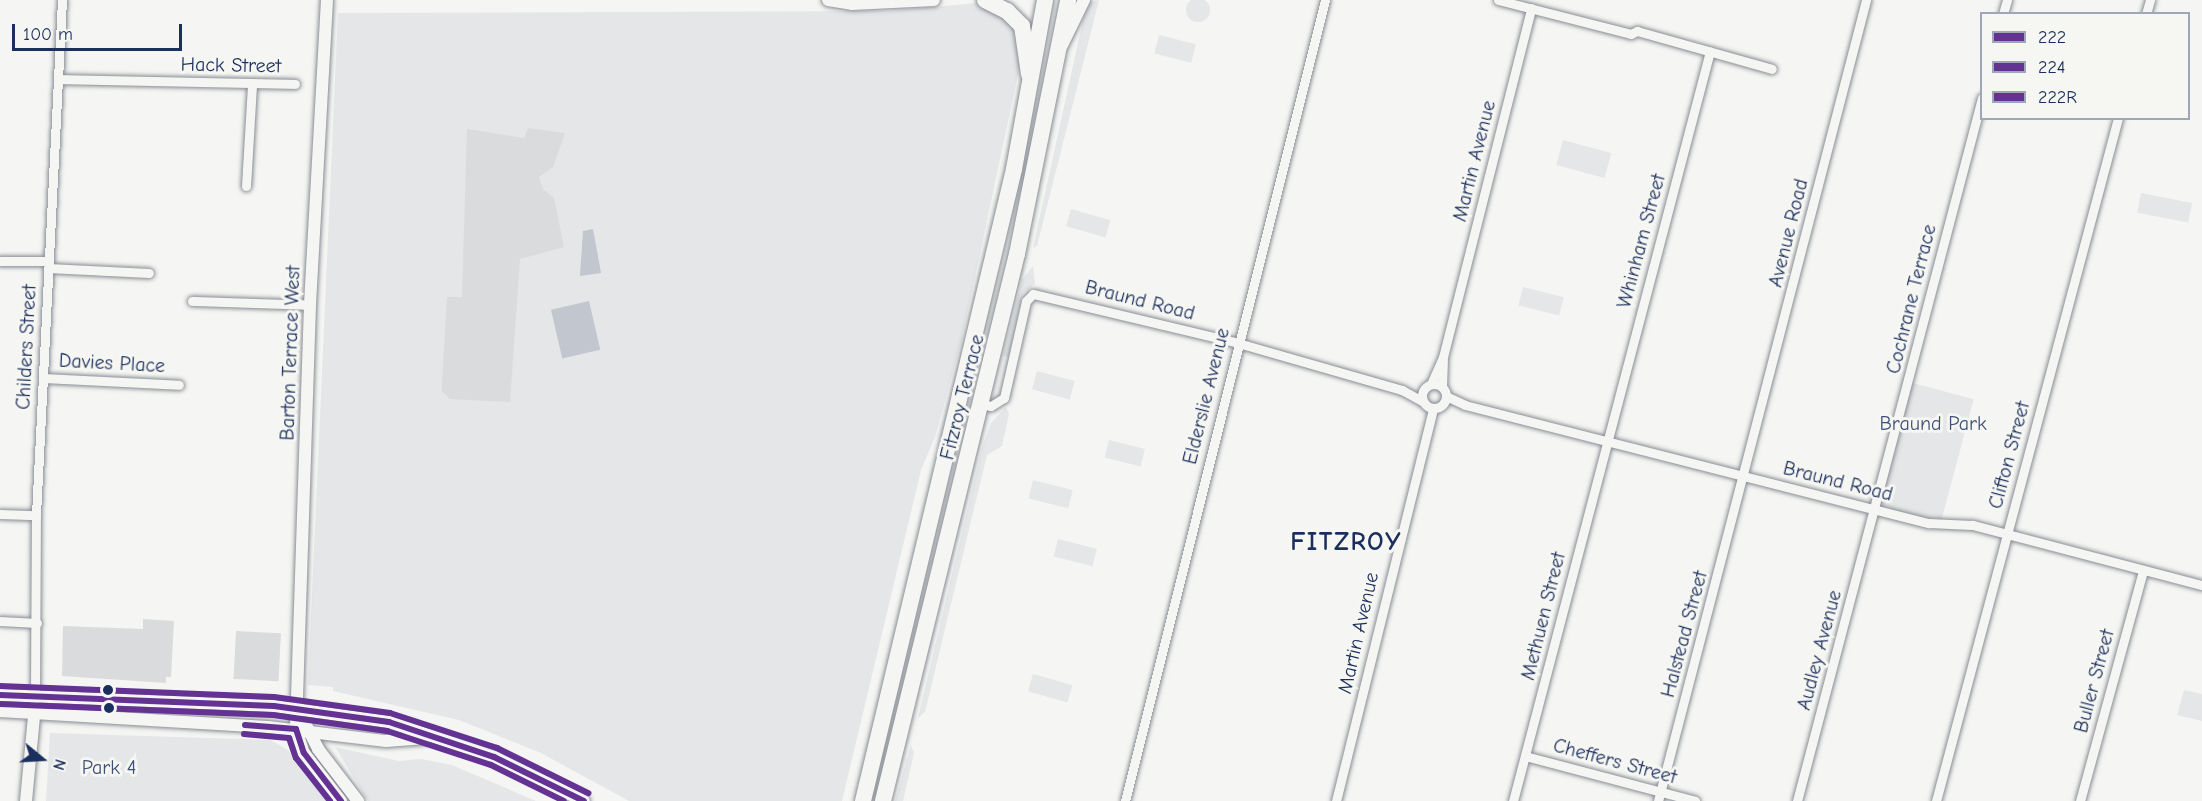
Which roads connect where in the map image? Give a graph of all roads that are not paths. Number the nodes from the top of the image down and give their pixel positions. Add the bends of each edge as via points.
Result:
1 (62, 0) edge
2 (327, 0) edge
3 (828, 0) edge
4 (933, 0) edge
5 (985, 0) edge
6 (1045, 0) edge
7 (1068, 0) edge
8 (1084, 0) edge
9 (1325, 0) edge
10 (1498, 0) edge
11 (1866, 0) edge
12 (1531, 8) junction
13 (1062, 45) junction
14 (1710, 51) junction
15 (1772, 69) dead end
16 (59, 79) junction
17 (252, 84) junction
18 (296, 84) dead end
19 (1031, 96) junction
20 (1980, 106) edge
21 (2117, 120) edge
22 (246, 186) dead end
23 (1017, 254) junction
24 (0, 261) edge
25 (48, 265) junction
26 (148, 273) dead end
27 (192, 301) dead end
28 (310, 305) junction
29 (1238, 343) junction
30 (974, 345) junction
31 (1443, 357) junction
32 (43, 378) junction
33 (179, 385) dead end
34 (1428, 386) junction
35 (1402, 390) junction
36 (1444, 392) junction
37 (982, 404) junction
38 (1465, 405) junction
39 (1430, 406) junction
40 (1606, 440) junction
41 (942, 476) junction
42 (1744, 476) junction
43 (1876, 509) junction
44 (0, 514) edge
45 (36, 515) junction
46 (955, 515) junction
47 (2007, 534) junction
48 (2143, 570) junction
49 (2202, 585) edge
50 (0, 621) edge
51 (37, 623) junction
52 (904, 629) junction
53 (0, 695) edge
54 (35, 695) junction
55 (297, 708) junction
56 (0, 711) edge
57 (34, 712) junction
58 (902, 726) junction
59 (302, 730) junction
60 (434, 738) junction
61 (879, 741) junction
62 (1525, 756) junction
63 (1659, 796) edge
64 (26, 801) edge
65 (341, 801) edge
66 (358, 801) edge
67 (584, 801) edge
68 (862, 801) edge
69 (883, 801) edge
70 (1125, 801) edge
71 (1336, 801) edge
72 (1513, 801) edge
73 (1695, 801) edge
74 (1797, 801) edge
75 (1936, 801) edge
76 (2080, 801) edge

1 - 16 street, Childers Street
2 - 28 main road, Barton Terrace West
3 - 4 main road via 861,4
5 - 19 highway via 1007,11 1022,26
6 - 19 highway, Fitzroy Terrace
7 - 13 highway, Fitzroy Terrace
8 - 13 main road
9 - 29 street, Elderslie Avenue
10 - 12 street
11 - 42 street, Avenue Road
12 - 14 street
12 - 31 street, Martin Avenue
13 - 23 highway, Fitzroy Terrace
14 - 15 street
14 - 40 street, Whinham Street
16 - 17 street, Hack Street
16 - 25 street, Childers Street
17 - 18 street, Hack Street
17 - 22 street
19 - 30 highway, Fitzroy Terrace
20 - 43 street, Cochrane Terrace
21 - 47 street, Clifton Street
23 - 30 highway via 1004,261 993,310
23 - 37 highway, Fitzroy Terrace
24 - 25 street
25 - 26 street
25 - 32 street, Childers Street
27 - 28 street
28 - 55 main road, Barton Terrace West
29 - 35 street, Braund Road
29 - 37 street, Braund Road via 1033,294 1026,301 1004,398 990,406
29 - 70 street, Elderslie Avenue
30 - 41 highway, Fitzroy Terrace
31 - 34 street, Martin Avenue
31 - 36 street, Martin Avenue
32 - 33 street, Davies Place
32 - 45 street, Childers Street
34 - 35 street, Braund Road
34 - 36 street, Braund Road
34 - 39 street, Martin Avenue
35 - 39 street, Braund Road
36 - 38 street, Braund Road
36 - 39 street, Martin Avenue
37 - 41 highway via 969,411 960,450
37 - 46 highway, Fitzroy Terrace
38 - 39 street, Braund Road
38 - 40 street, Braund Road
39 - 71 street, Martin Avenue
40 - 42 street, Braund Road
40 - 62 street, Methuen Street
41 - 52 highway, Fitzroy Terrace
42 - 43 street, Braund Road
42 - 63 street, Halstead Street
43 - 47 street, Braund Road via 1929,523 1973,525
43 - 74 street, Audley Avenue
44 - 45 street
45 - 51 street, Childers Street
46 - 52 highway via 937,547 918,628
46 - 58 highway, Fitzroy Terrace
47 - 48 street, Braund Road
47 - 75 street, Clifton Street
48 - 49 street, Braund Road
48 - 76 street, Buller Street
50 - 51 street
51 - 54 street, Childers Street
52 - 61 highway, Fitzroy Terrace
53 - 54 main road
54 - 55 main road
54 - 57 main road
55 - 59 main road
55 - 60 main road via 389,722
56 - 57 main road
57 - 59 main road
57 - 64 main road
58 - 61 highway
58 - 69 highway, Fitzroy Terrace
59 - 60 main road via 386,741
59 - 65 main road via 304,753
59 - 66 main road
60 - 67 main road via 504,761
61 - 68 highway, Fitzroy Terrace
62 - 63 street, Cheffers Street
62 - 72 street, Methuen Street
63 - 73 street, Cheffers Street

